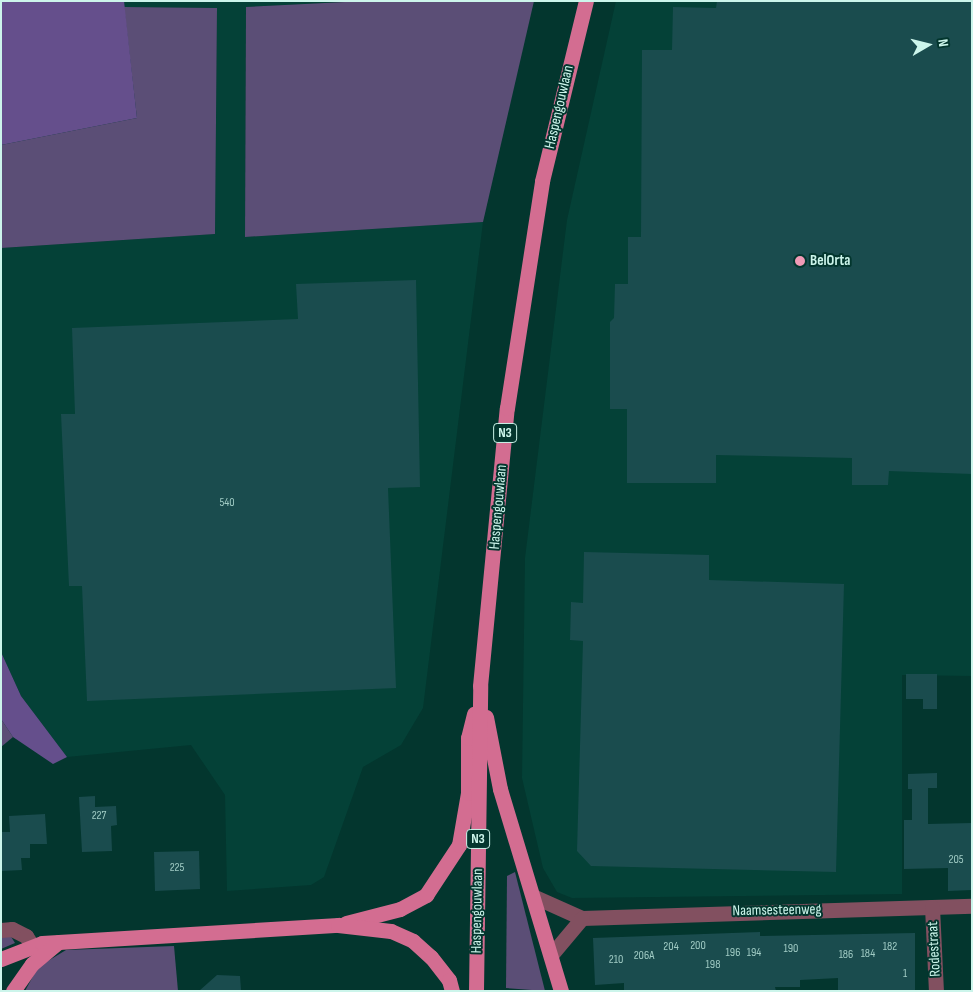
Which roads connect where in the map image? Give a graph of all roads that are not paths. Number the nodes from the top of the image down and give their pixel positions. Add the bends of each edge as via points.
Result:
1 (586, 1) edge
2 (480, 686) junction
3 (535, 897) junction
4 (932, 906) junction
5 (972, 906) edge
6 (582, 918) junction
7 (338, 925) junction
8 (1, 930) edge
9 (36, 950) junction
10 (551, 955) junction
11 (1, 959) edge
12 (14, 990) edge
13 (452, 991) edge
14 (476, 991) edge
15 (561, 991) edge
16 (936, 991) edge

1 - 2 main road, Haspengouwlaan / N3 via 542,181 523,294 507,408
2 - 3 main road via 500,789
2 - 7 main road via 468,738 468,793 459,845 426,895 400,909
2 - 14 main road, Haspengouwlaan / N3
3 - 6 street, Naamsesteenweg
3 - 10 main road
4 - 5 street, Naamsesteenweg
4 - 6 street, Naamsesteenweg
4 - 16 street, Rodestraat
6 - 10 street
7 - 9 main road via 58,942
7 - 13 main road via 391,932 413,941 432,958 449,980
8 - 9 street via 12,929 26,936
9 - 11 main road
9 - 12 main road
10 - 15 main road

